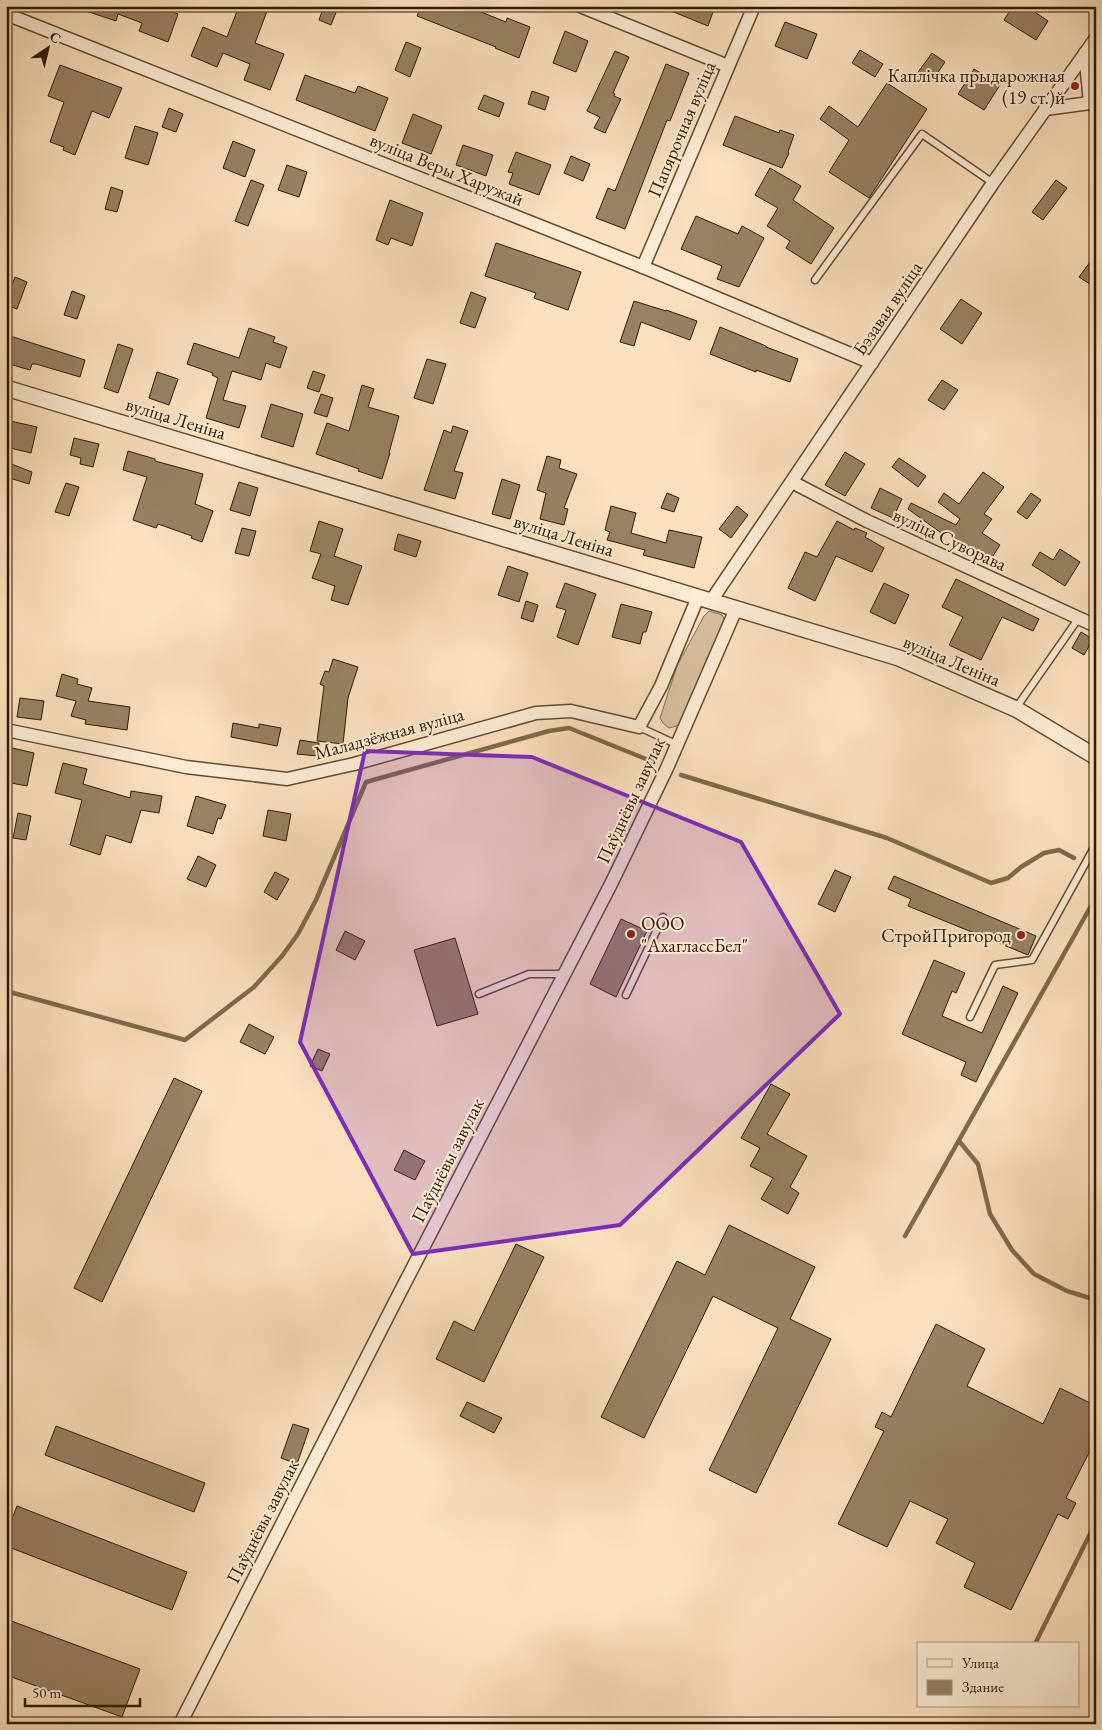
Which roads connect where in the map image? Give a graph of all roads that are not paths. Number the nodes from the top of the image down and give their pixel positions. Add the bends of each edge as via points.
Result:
1 (580, 6) edge
2 (754, 6) edge
3 (6, 14) edge
4 (1096, 38) edge
5 (1085, 53) junction
6 (728, 66) junction
7 (1093, 105) edge
8 (1045, 109) junction
9 (993, 183) junction
10 (643, 267) junction
11 (814, 280) dead end
12 (872, 363) junction
13 (6, 388) edge
14 (792, 482) junction
15 (705, 599) junction
16 (736, 609) junction
17 (1078, 619) junction
18 (1096, 626) edge
19 (1016, 709) junction
20 (640, 726) junction
21 (6, 730) edge
22 (678, 744) junction
23 (1096, 757) edge
24 (1096, 844) edge
25 (662, 917) dead end
26 (564, 974) junction
27 (480, 994) dead end
28 (626, 995) dead end
29 (970, 1017) dead end
30 (180, 1724) edge

1 - 6 street
2 - 6 street, Папярочная вуліца
3 - 10 street, вуліца Веры Харужай
4 - 5 street, Бэзавая вуліца
5 - 7 street
5 - 8 street, Бэзавая вуліца
6 - 10 street, Папярочная вуліца
7 - 8 street
8 - 9 street, Бэзавая вуліца
9 - 11 lane via 922,134
9 - 12 street, Бэзавая вуліца
10 - 12 street, вуліца Веры Харужай
12 - 14 street, Бэзавая вуліца
13 - 15 street, вуліца Леніна
14 - 15 street, Бэзавая вуліца
14 - 17 street, вуліца Суворава via 867,522
15 - 16 street, вуліца Леніна
15 - 20 street
16 - 19 street, вуліца Леніна via 899,658
16 - 22 street, Паўднёвы завулак
17 - 18 street, вуліца Суворава
17 - 19 lane
19 - 23 street, вуліца Леніна
20 - 21 street, Маладзёжная вуліца via 571,711 536,713 354,764 287,779 186,767
20 - 22 lane
22 - 26 street, Паўднёвы завулак
24 - 29 lane via 1032,960 995,965
25 - 28 lane
26 - 27 lane via 529,974
26 - 30 street, Паўднёвы завулак

